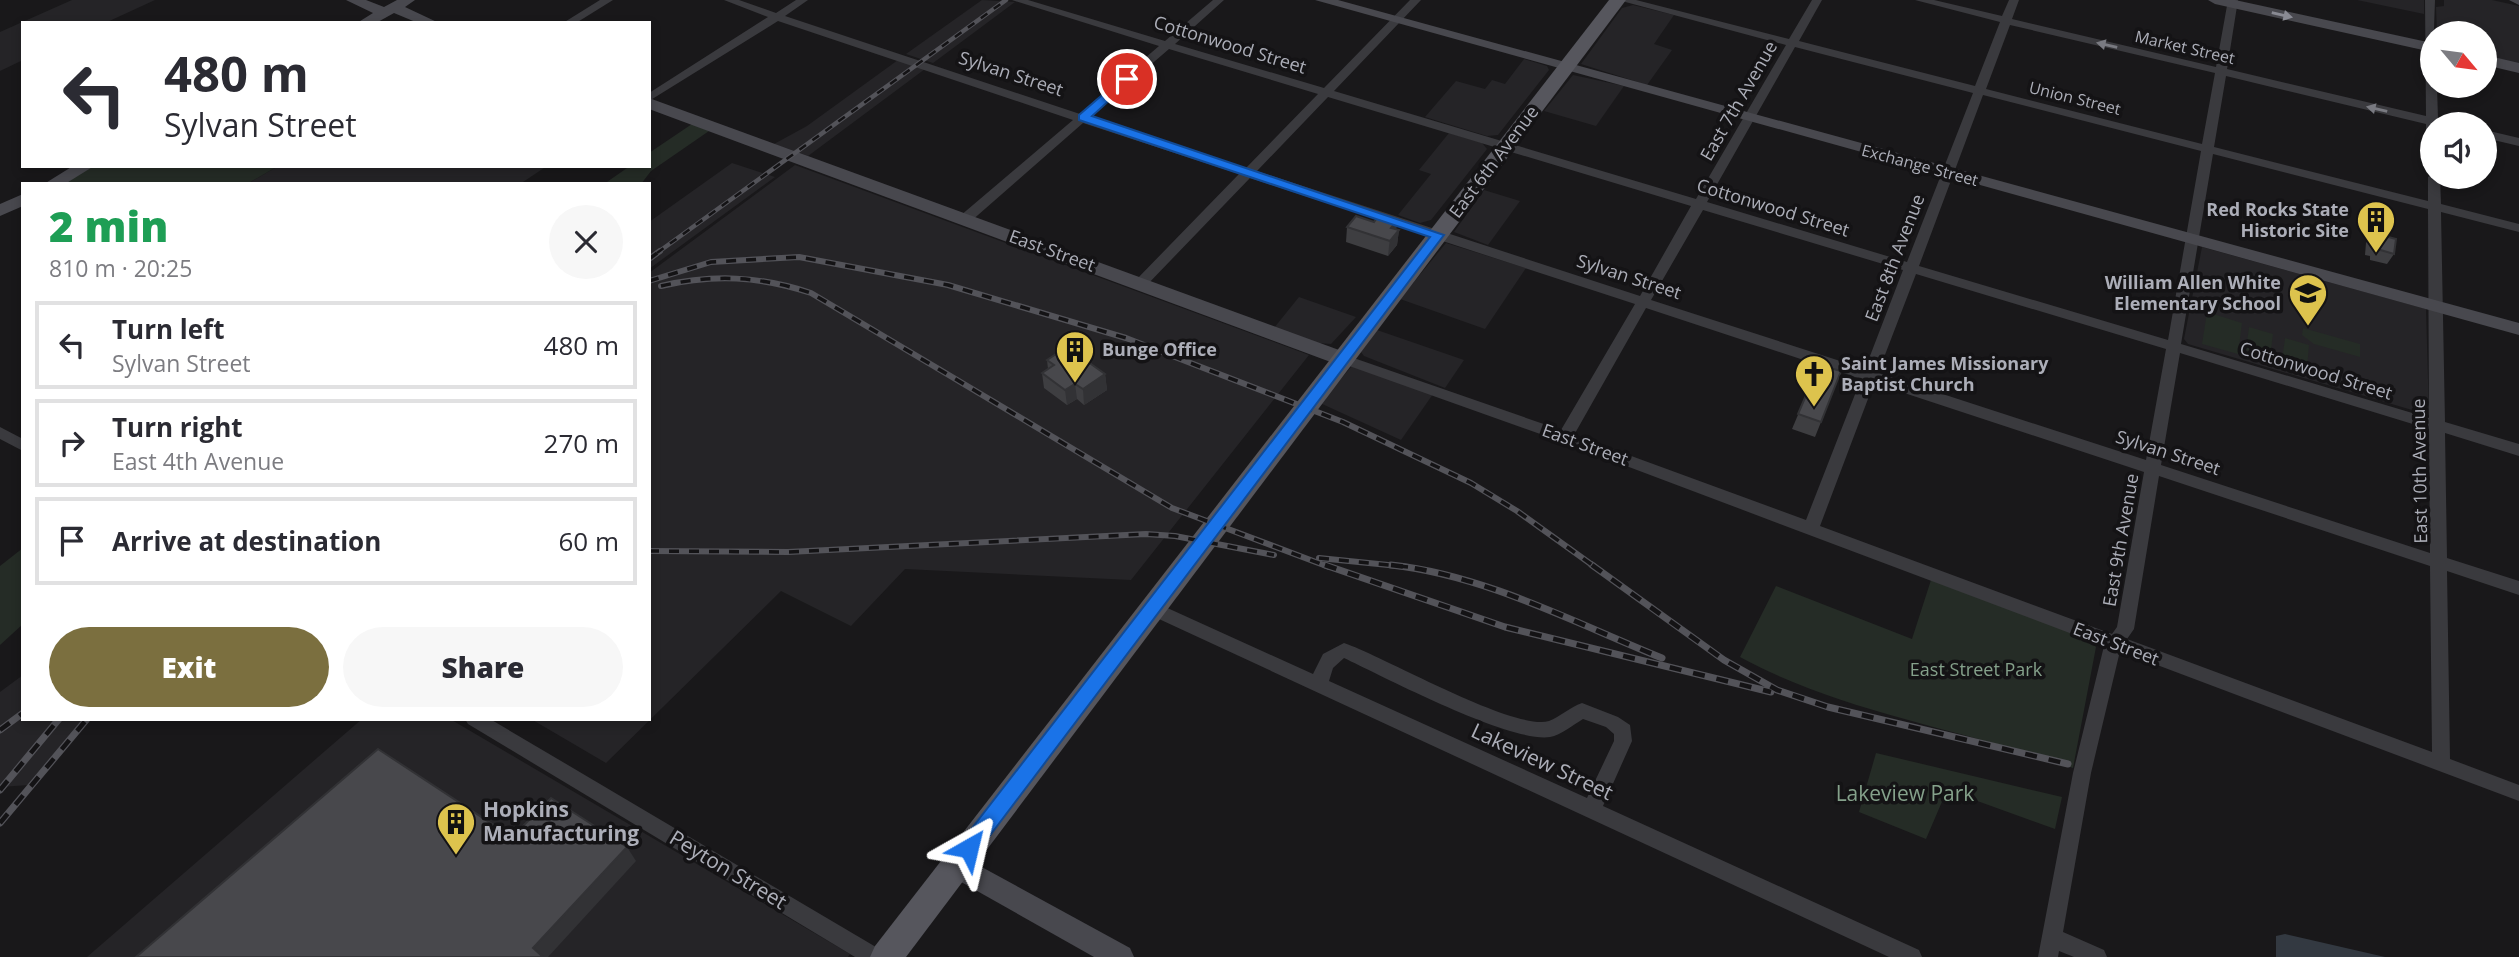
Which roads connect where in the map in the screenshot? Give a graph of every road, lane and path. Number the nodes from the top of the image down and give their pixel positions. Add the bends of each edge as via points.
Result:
1 (353, 0) edge
2 (408, 0) edge
3 (608, 0) edge
4 (729, 0) edge
5 (803, 0) edge
6 (1017, 0) edge
7 (1219, 0) edge
8 (1322, 0) edge
9 (1416, 0) edge
10 (1618, 0) edge
11 (1623, 0) edge
12 (1817, 0) edge
13 (1920, 0) edge
14 (2014, 0) edge
15 (2215, 0) edge
16 (2430, 0) edge
17 (2233, 2) edge
18 (389, 10) junction
19 (778, 16) junction
20 (1396, 20) junction
21 (2006, 20) junction
22 (368, 21) edge
23 (425, 21) edge
24 (571, 21) edge
25 (2431, 21) edge
26 (1792, 43) junction
27 (1167, 45) junction
28 (2420, 45) edge
29 (2497, 63) edge
30 (1566, 68) junction
31 (2519, 68) edge
32 (2221, 72) junction
33 (1979, 90) junction
34 (1326, 92) junction
35 (651, 99) edge
36 (651, 101) edge
37 (1083, 117) junction
38 (1748, 118) junction
39 (2420, 119) edge
40 (2497, 137) edge
41 (2519, 142) edge
42 (1506, 146) junction
43 (2208, 148) junction
44 (82, 168) edge
45 (1249, 172) junction
46 (1948, 173) junction
47 (56, 182) edge
48 (2434, 189) edge
49 (21, 200) edge
50 (1700, 205) junction
51 (2435, 207) junction
52 (0, 211) edge
53 (965, 219) junction
54 (2519, 228) edge
55 (1438, 235) junction
56 (2192, 239) junction
57 (1911, 267) junction
58 (1140, 284) junction
59 (1643, 301) junction
60 (2437, 307) junction
61 (2519, 329) edge
62 (2174, 346) junction
63 (1343, 359) junction
64 (1870, 375) junction
65 (2439, 426) junction
66 (0, 432) edge
67 (1565, 437) junction
68 (21, 445) edge
69 (2519, 450) edge
70 (2153, 468) junction
71 (1811, 529) junction
72 (2441, 562) junction
73 (2519, 588) edge
74 (1152, 608) junction
75 (2116, 643) junction
76 (1320, 685) junction
77 (477, 721) edge
78 (2441, 764) junction
79 (2519, 793) edge
80 (1591, 810) junction
81 (956, 865) junction
82 (2049, 947) edge
83 (874, 957) edge
84 (886, 957) edge
85 (1120, 957) edge
86 (1912, 957) edge
87 (2097, 957) edge

1 - 18 street
2 - 18 street
3 - 24 street
4 - 19 street, Sylvan Street
5 - 19 street
6 - 27 street, Cottonwood Street
7 - 27 street
8 - 20 street, Exchange Street
9 - 20 street
10 - 30 main road, East 6th Avenue
11 - 26 street, Union Street
12 - 26 street, East 7th Avenue
13 - 21 street, Market Street
14 - 21 street, East 8th Avenue
15 - 17 street
16 - 25 street
17 -> 28 street
17 - 32 street, East 9th Avenue
18 - 22 street
18 - 23 street
19 - 35 street
19 - 37 street, Sylvan Street
20 - 30 street, Exchange Street
20 - 34 street
32 -> 21 street, Market Street
21 - 33 street, East 8th Avenue
26 - 33 street, Union Street
26 - 38 street, East 7th Avenue
27 - 34 street, Cottonwood Street
27 - 37 street
29 - 31 street
30 - 38 street, Exchange Street
30 - 42 main road, East 6th Avenue
39 -> 32 street, Market Street
32 - 43 street, East 9th Avenue
33 - 43 street, Union Street
33 - 46 street, East 8th Avenue
34 - 42 street, Cottonwood Street
34 - 45 street
36 - 53 street, East Street
37 - 45 street, Sylvan Street
37 - 53 street
38 - 46 street, Exchange Street
38 - 50 street, East 7th Avenue
40 - 41 street
42 - 50 street, Cottonwood Street
42 - 55 main road, East 6th Avenue
43 - 51 street, Union Street
43 - 56 street, East 9th Avenue
44 - 47 street
45 - 55 street, Sylvan Street
45 - 58 street
46 - 56 street, Exchange Street
46 - 57 street, East 8th Avenue
48 - 51 street, East 10th Avenue
49 - 52 street
50 - 57 street, Cottonwood Street
50 - 59 street, East 7th Avenue
51 - 54 street, Union Street
51 - 60 street, East 10th Avenue
53 - 58 street, East Street
55 - 59 street, Sylvan Street
55 - 63 main road, East 6th Avenue
56 - 60 street, Exchange Street
56 - 62 street, East 9th Avenue
57 - 62 street, Cottonwood Street
57 - 64 street, East 8th Avenue
58 - 63 street, East Street
59 - 64 street, Sylvan Street
59 - 67 street, East 7th Avenue
60 - 61 street, Exchange Street
60 - 65 street, East 10th Avenue
62 - 65 street, Cottonwood Street
62 - 70 street, East 9th Avenue
63 - 67 street, East Street
63 - 74 main road, East 6th Avenue
64 - 70 street, Sylvan Street
64 - 71 street, East 8th Avenue
65 - 69 street, Cottonwood Street
65 - 72 street, East 10th Avenue
66 - 68 street
67 - 71 street, East Street
70 - 72 street, Sylvan Street
70 - 75 street, East 9th Avenue via 2126,629
71 - 75 street, East Street
72 - 73 street, Sylvan Street
72 - 78 street, East 10th Avenue
74 - 76 street, Lakeview Street
74 - 81 main road, East 6th Avenue
75 - 78 street, East Street
75 - 82 street, East 9th Avenue via 2082,774
76 - 80 street, Lakeview Street
76 - 80 street via 1326,662 1344,650 1476,711 1533,727 1549,729 1582,711 1612,722 1623,731 1623,741
77 - 83 street, Peyton Street
78 - 79 street, East Street
80 - 86 street, Lakeview Street
81 - 84 main road, East 6th Avenue
81 - 85 street
82 - 87 street

